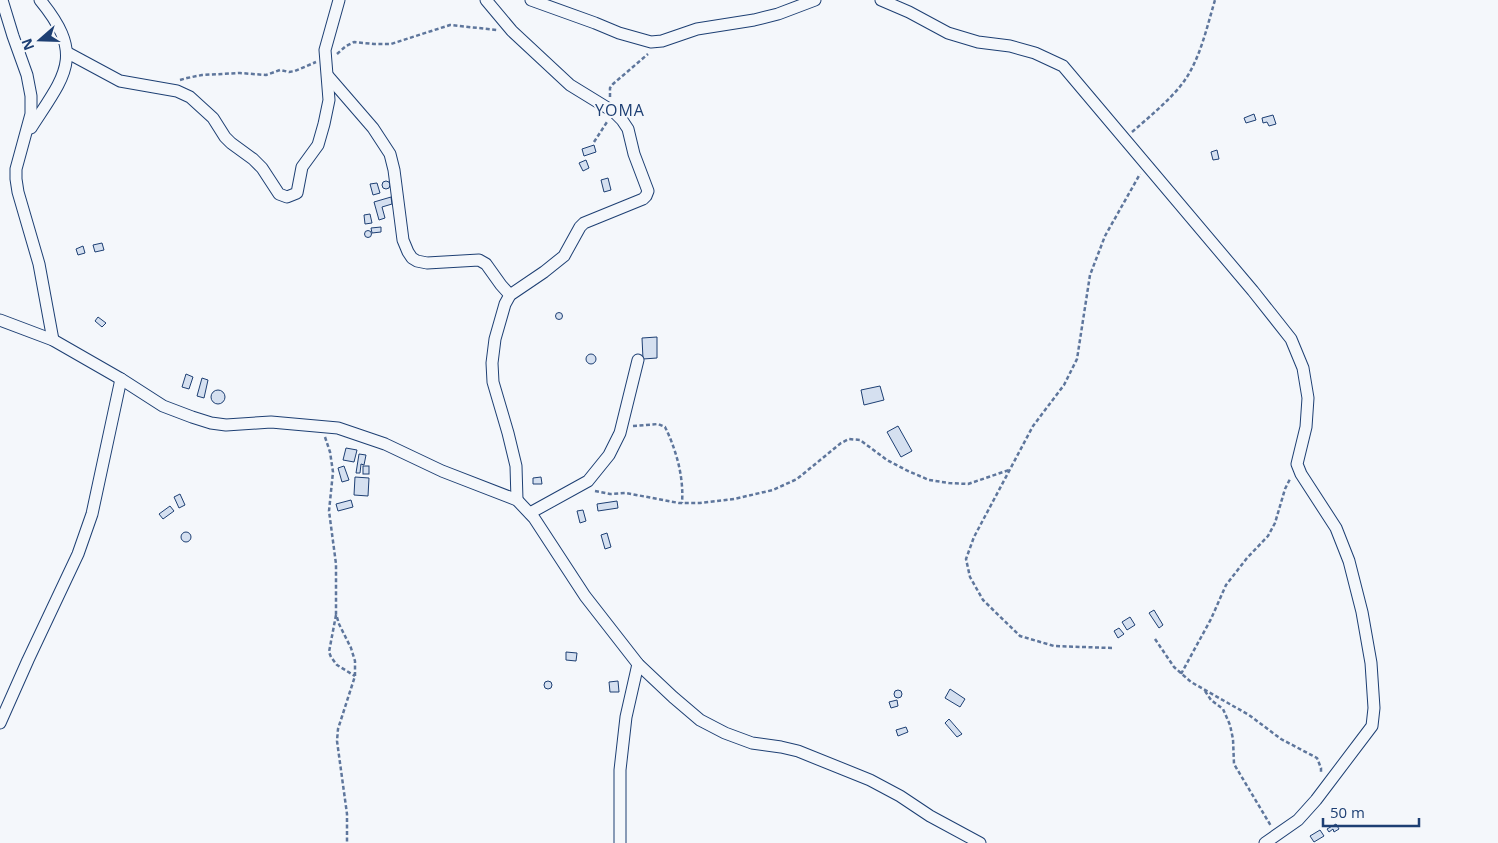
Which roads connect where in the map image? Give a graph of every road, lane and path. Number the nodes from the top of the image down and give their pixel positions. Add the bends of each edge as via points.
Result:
1 (2, 0) edge
2 (40, 0) edge
3 (339, 0) edge
4 (486, 0) edge
5 (531, 0) edge
6 (815, 0) edge
7 (880, 0) edge
8 (1216, 0) edge
9 (512, 31) junction
10 (662, 41) junction
11 (68, 54) junction
12 (325, 57) junction
13 (328, 76) junction
14 (160, 88) junction
15 (614, 112) junction
16 (27, 133) junction
17 (1124, 139) junction
18 (594, 142) dead end
19 (1145, 164) junction
20 (510, 294) junction
21 (0, 320) edge
22 (53, 340) junction
23 (638, 360) dead end
24 (121, 379) junction
25 (622, 426) junction
26 (321, 427) junction
27 (1298, 464) junction
28 (1010, 470) junction
29 (590, 491) dead end
30 (517, 500) junction
31 (682, 503) junction
32 (530, 513) junction
33 (336, 614) junction
34 (1155, 639) dead end
35 (1112, 648) dead end
36 (638, 664) junction
37 (1181, 674) junction
38 (355, 676) junction
39 (1204, 690) junction
40 (0, 722) edge
41 (1322, 781) dead end
42 (1276, 834) junction
43 (347, 843) edge
44 (620, 843) edge
45 (980, 843) edge
46 (1265, 843) edge

1 - 16 street via 31,96
2 - 11 street via 53,16
3 - 12 street
4 - 9 street
5 - 10 street via 640,40
6 - 10 street via 778,14 697,29
7 - 17 street via 948,33 1036,53 1063,66
8 - 17 path via 1202,44 1179,88
9 - 12 path via 450,25 390,44 354,42
9 - 15 street via 570,85
10 - 15 path via 613,84 609,94
11 - 14 street via 120,81
11 - 16 street via 66,69
12 - 13 street
12 - 14 path via 295,71 280,70 266,75 240,72 202,75
13 - 14 street via 329,100 318,145 302,167 297,193 288,197 279,194 254,159 225,137 206,110 190,97
13 - 20 street via 373,128 390,154 403,240 412,258 427,263 480,260
15 - 18 path
15 - 20 street via 628,130 647,185 646,196 584,223 564,256
16 - 22 street via 16,179 39,264
17 - 19 street
19 - 27 street via 1291,339 1303,368 1308,398
19 - 28 path via 1105,236 1090,275 1077,359 1064,385 1033,426
20 - 30 street via 495,339 492,363 493,382 516,466
21 - 22 street
22 - 24 street
23 - 25 street
24 - 26 street via 163,406 211,424 271,422
24 - 40 street via 92,514 78,554
25 - 31 path via 658,424 665,427 672,440 683,488
25 - 32 street via 609,455 588,481
26 - 30 street via 338,428 385,444 442,471
26 - 33 path via 333,472 330,510 336,564
27 - 37 path via 1268,536 1226,585
27 - 42 street via 1300,474 1336,528 1349,561 1371,663 1374,708 1372,726 1316,800 1298,820
28 - 31 path via 968,484 929,480 894,464 860,440 849,439 797,479 772,490 734,499
28 - 35 path via 974,537 966,559 970,577 983,600 1020,636 1054,646
29 - 31 path via 626,493
30 - 32 street
32 - 36 street via 585,596
33 - 38 path via 355,661
33 - 38 path via 329,652 337,665
34 - 37 path
36 - 44 street via 626,718 620,770
36 - 45 street via 700,720 752,743 798,751 870,780
37 - 39 path
38 - 43 path via 337,742 347,814
39 - 41 path via 1317,758
39 - 42 path via 1223,709 1233,739 1234,764
42 - 46 street

